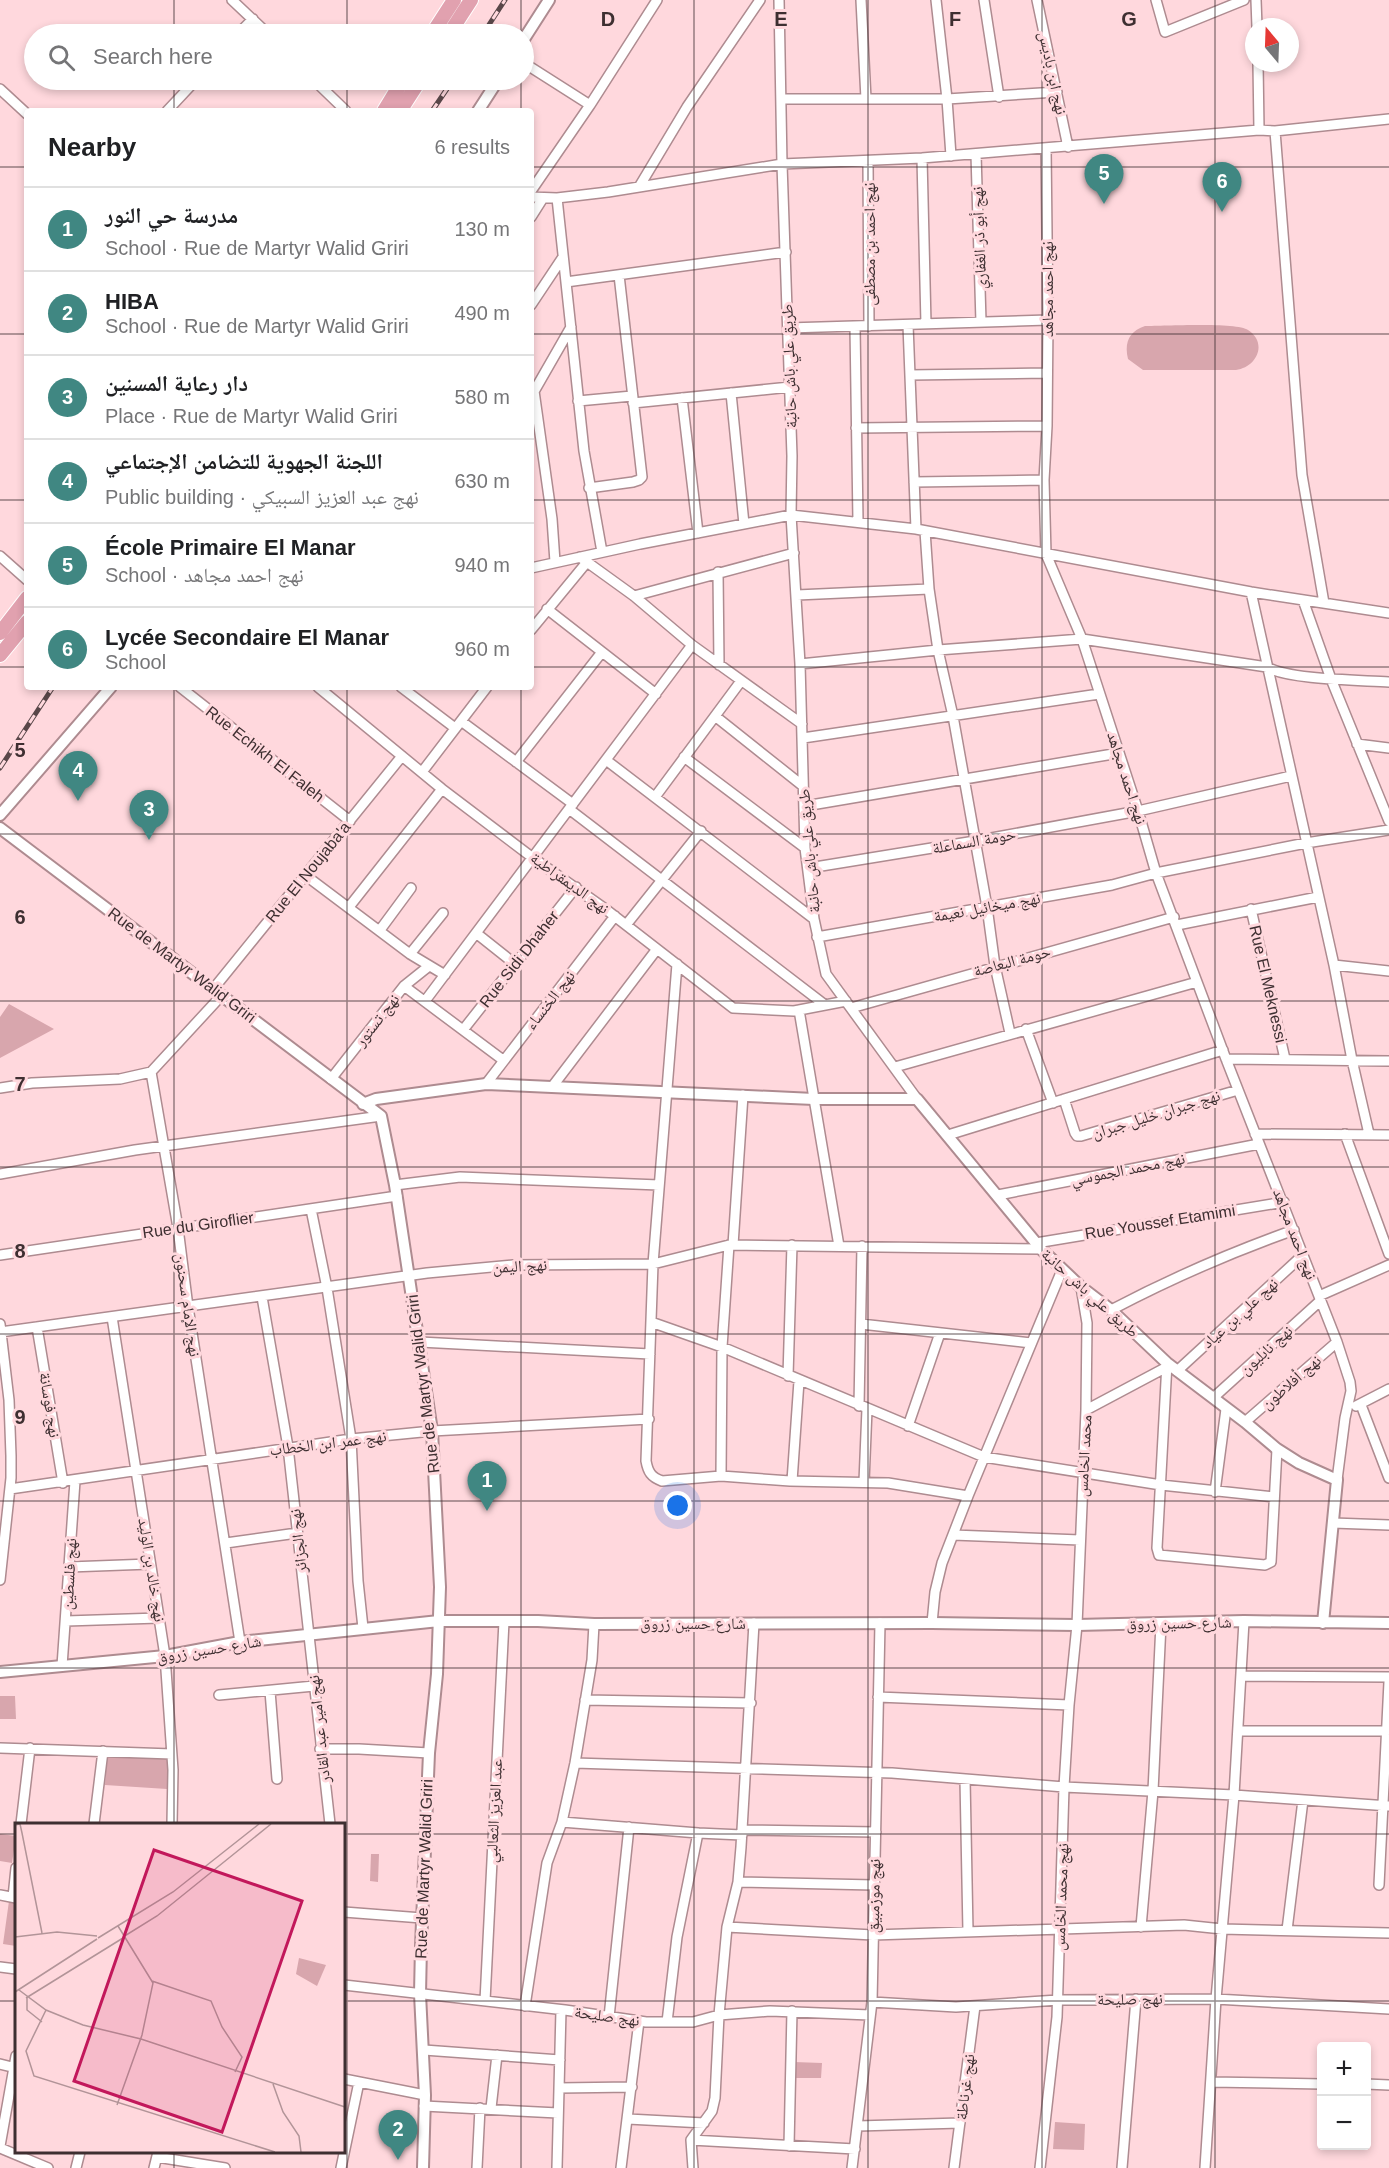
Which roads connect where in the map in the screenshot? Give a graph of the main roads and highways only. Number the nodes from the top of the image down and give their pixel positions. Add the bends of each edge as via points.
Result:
1 (454, 0) edge
2 (471, 0) edge
3 (438, 24) edge
4 (455, 24) edge
5 (397, 90) edge
6 (414, 90) edge
7 (386, 108) edge
8 (402, 108) edge
9 (24, 602) edge
10 (24, 626) edge
11 (0, 633) edge
12 (0, 655) edge

1 - 3 main road
2 - 4 main road
5 - 7 main road
6 - 8 main road
9 - 11 main road
10 - 12 main road

